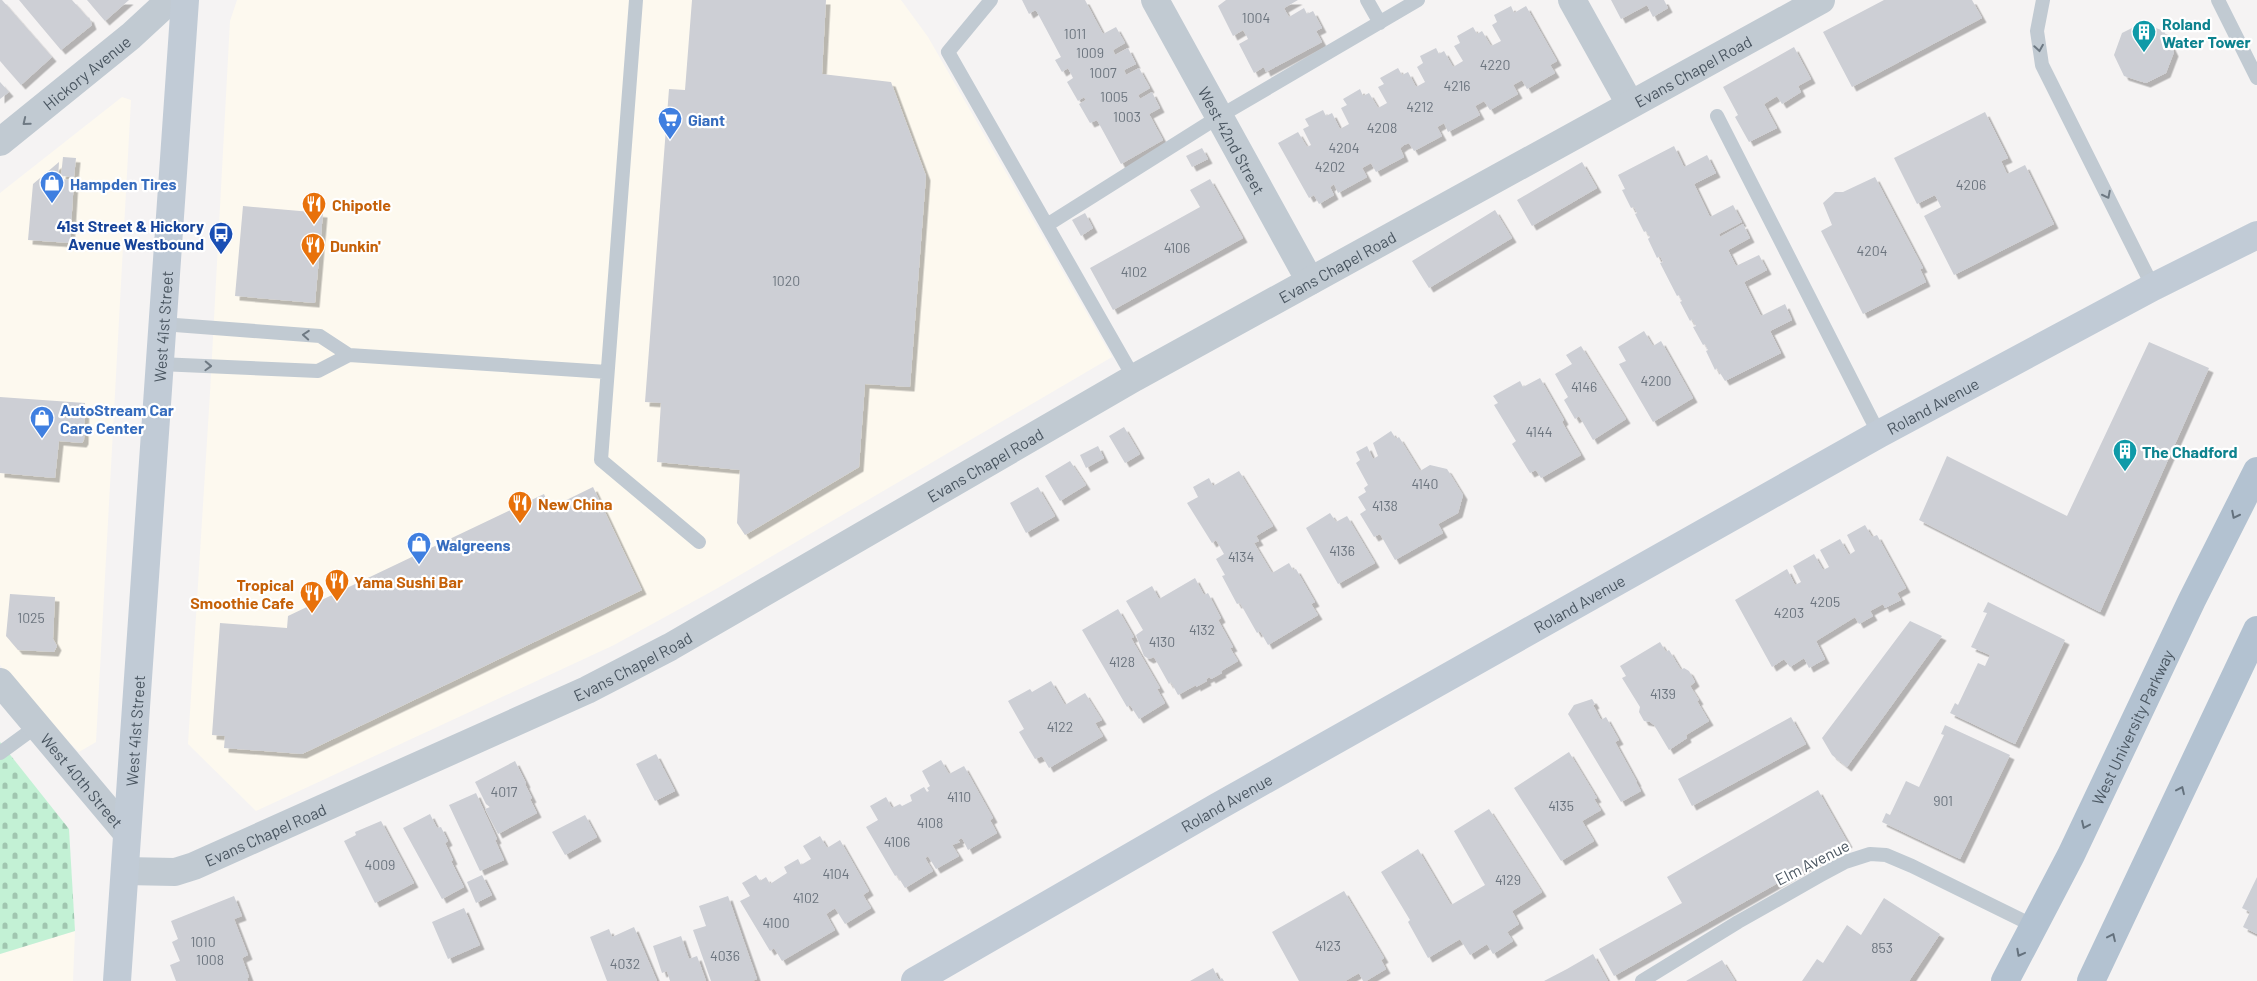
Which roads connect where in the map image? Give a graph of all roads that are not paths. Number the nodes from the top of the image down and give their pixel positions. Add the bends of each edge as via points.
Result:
1 (170, 0) edge
2 (185, 0) edge
3 (636, 0) edge
4 (992, 0) edge
5 (1155, 0) edge
6 (1367, 0) edge
7 (1418, 0) edge
8 (1572, 0) edge
9 (1821, 0) edge
10 (2042, 0) edge
11 (2218, 0) edge
12 (1380, 23) junction
13 (2257, 78) edge
14 (1630, 104) junction
15 (1220, 116) junction
16 (1717, 116) dead end
17 (0, 142) edge
18 (1047, 225) junction
19 (2255, 237) edge
20 (1310, 281) junction
21 (2153, 287) junction
22 (162, 324) junction
23 (350, 355) junction
24 (159, 364) junction
25 (607, 372) junction
26 (1134, 378) junction
27 (1879, 434) junction
28 (2257, 471) edge
29 (699, 542) dead end
30 (2257, 630) edge
31 (0, 682) edge
32 (36, 726) junction
33 (0, 753) edge
34 (127, 833) junction
35 (125, 872) junction
36 (2034, 926) junction
37 (117, 981) edge
38 (915, 981) edge
39 (1642, 981) edge
40 (2005, 981) edge
41 (2091, 981) edge

1 -> 17 street, Hickory Avenue via 131,36
2 - 22 street, West 41st Street
3 - 25 lane
4 - 18 lane via 948,52
5 - 15 street, West 42nd Street
6 - 12 lane
7 - 12 lane
8 - 14 street
9 - 14 street, Evans Chapel Road
10 -> 21 lane via 2037,32 2042,65
11 - 13 lane
12 - 15 lane
14 - 20 street, Evans Chapel Road
15 - 18 lane
15 - 20 street, West 42nd Street
16 - 27 lane
18 - 26 lane
19 - 21 street, Roland Avenue
20 - 26 street, Evans Chapel Road
21 - 27 street, Roland Avenue
23 -> 22 lane via 320,336
22 - 24 street, West 41st Street
24 -> 23 lane via 318,371
23 - 25 lane
24 - 34 street, West 41st Street
25 - 29 lane via 601,460
26 - 35 street, Evans Chapel Road via 670,647 587,690 194,866 175,872
27 - 38 street, Roland Avenue
28 -> 36 main road, West University Parkway
41 -> 30 main road
31 - 32 street, West 40th Street
32 - 33 lane
32 - 34 street, West 40th Street
34 - 35 street, West 40th Street
35 - 37 street, West 40th Street
36 - 39 lane, Elm Avenue via 1912,866 1886,855 1870,854 1821,875
36 -> 40 main road, West University Parkway

